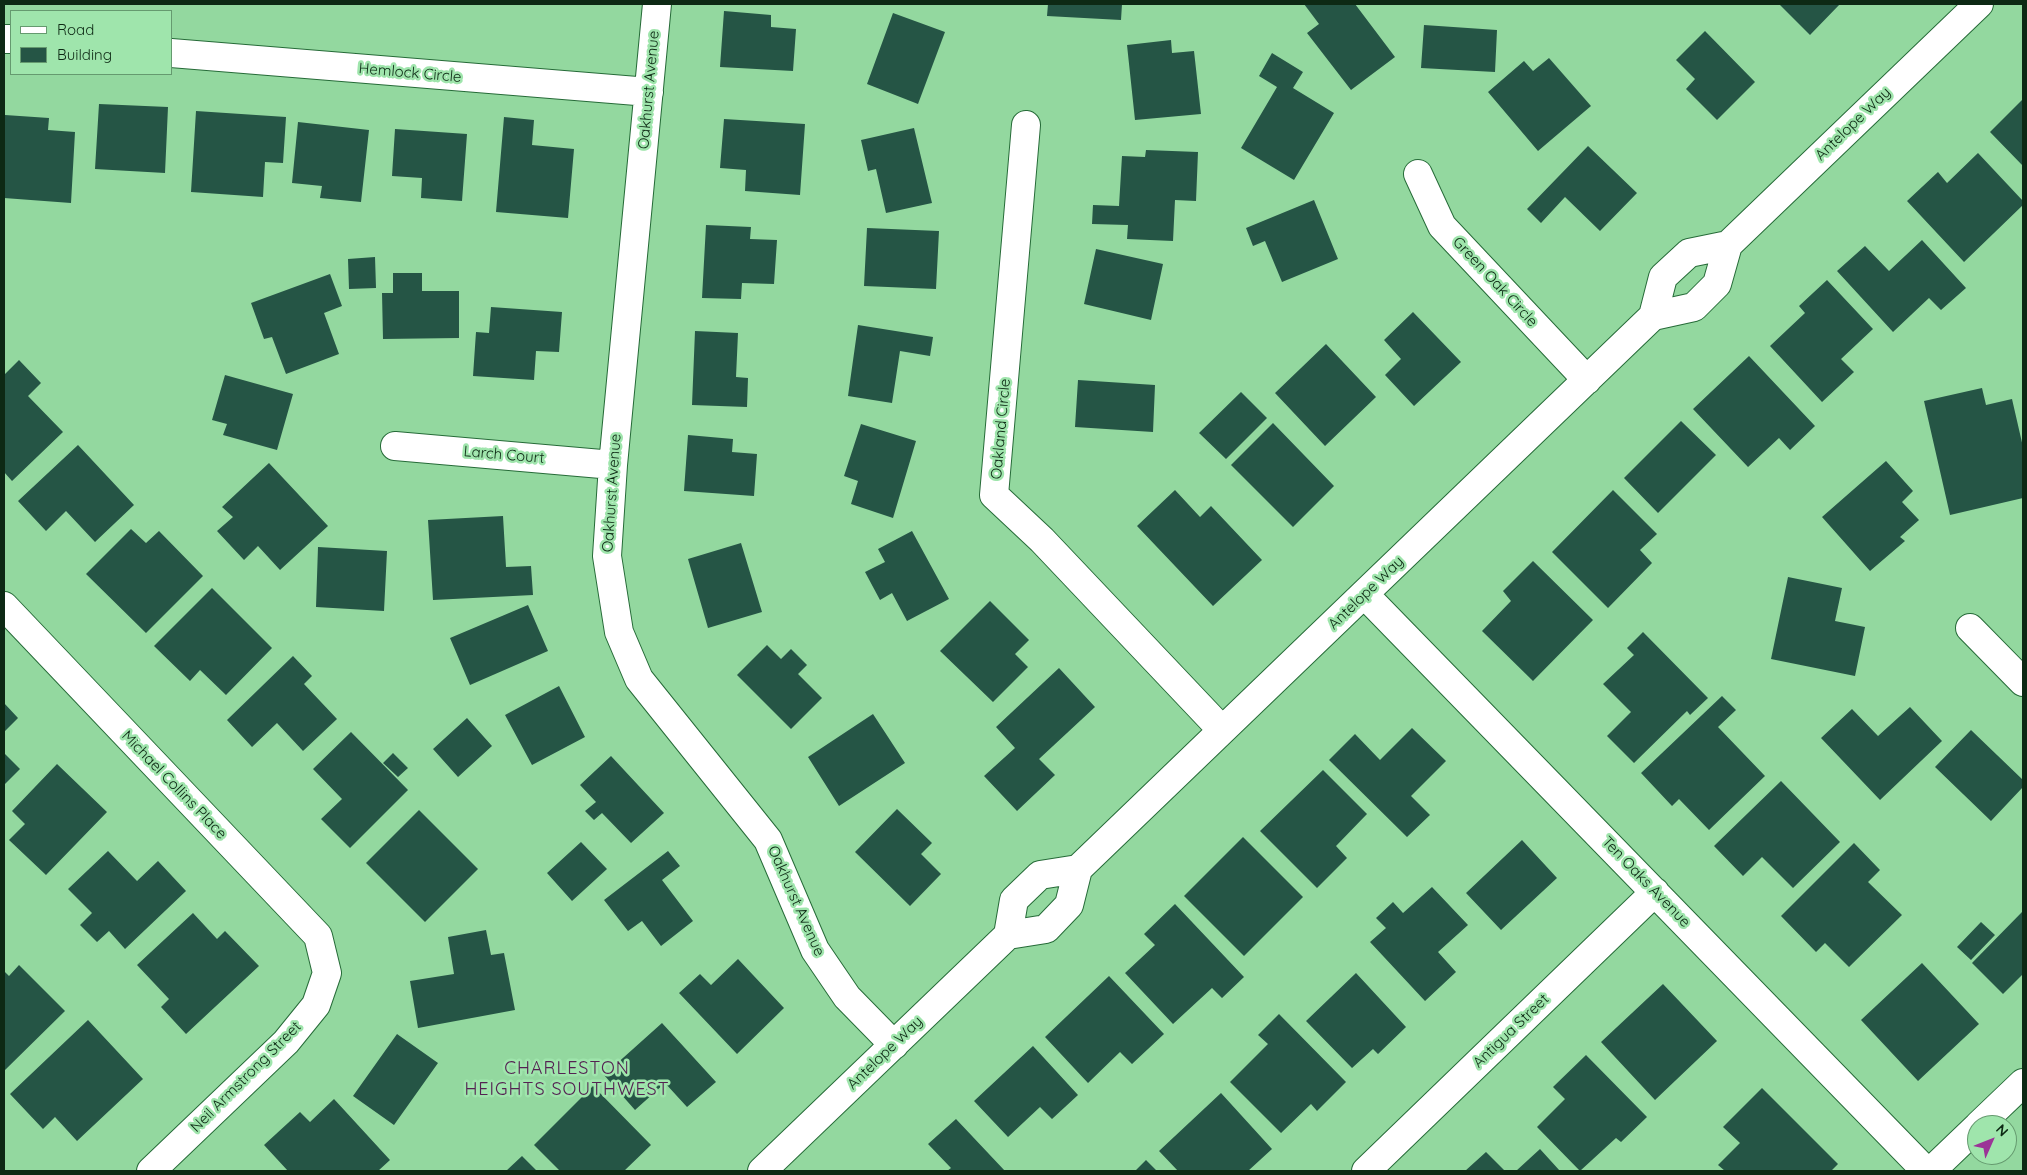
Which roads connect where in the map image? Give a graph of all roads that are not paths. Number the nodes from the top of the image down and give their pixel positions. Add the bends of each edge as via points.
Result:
1 (657, 4) edge
2 (1979, 4) edge
3 (172, 53) edge
4 (649, 92) junction
5 (1026, 125) dead end
6 (1418, 174) dead end
7 (1728, 245) junction
8 (1653, 316) junction
9 (1587, 380) junction
10 (395, 446) dead end
11 (613, 465) junction
12 (1364, 594) junction
13 (4, 606) edge
14 (1970, 628) dead end
15 (2023, 682) edge
16 (1222, 730) junction
17 (1078, 869) junction
18 (1655, 892) junction
19 (1008, 936) junction
20 (327, 973) joint
21 (894, 1045) junction
22 (2023, 1083) edge
23 (1990, 1115) edge
24 (1967, 1137) edge
25 (151, 1171) edge
26 (762, 1171) edge
27 (1366, 1171) edge
28 (1926, 1171) edge
29 (1931, 1171) edge

1 - 4 street, Oakhurst Avenue
2 - 7 street, Antelope Way
3 - 4 street, Hemlock Circle
4 - 11 street, Oakhurst Avenue
5 - 16 street, Oakland Circle via 994,496 1042,540
6 - 9 street, Green Oak Circle via 1442,226
7 - 8 street via 1717,284 1694,307
7 - 8 street via 1689,253 1663,277
8 - 9 street, Antelope Way
9 - 12 street, Antelope Way
10 - 11 street, Larch Court
11 - 21 street, Oakhurst Avenue via 607,556 619,632 639,679 768,840 815,950 848,997
12 - 16 street, Antelope Way
12 - 18 street, Ten Oaks Avenue
13 - 20 street, Michael Collins Place via 318,936
14 - 15 street
16 - 17 street, Antelope Way
17 - 19 street via 1069,905 1046,929
17 - 19 street via 1040,875 1014,900
18 - 27 street, Antigua Street
18 - 28 street, Ten Oaks Avenue
19 - 21 street, Antelope Way
20 - 25 street, Neil Armstrong Street via 316,1005 286,1042
21 - 26 street, Antelope Way
22 - 23 street
24 - 29 street

